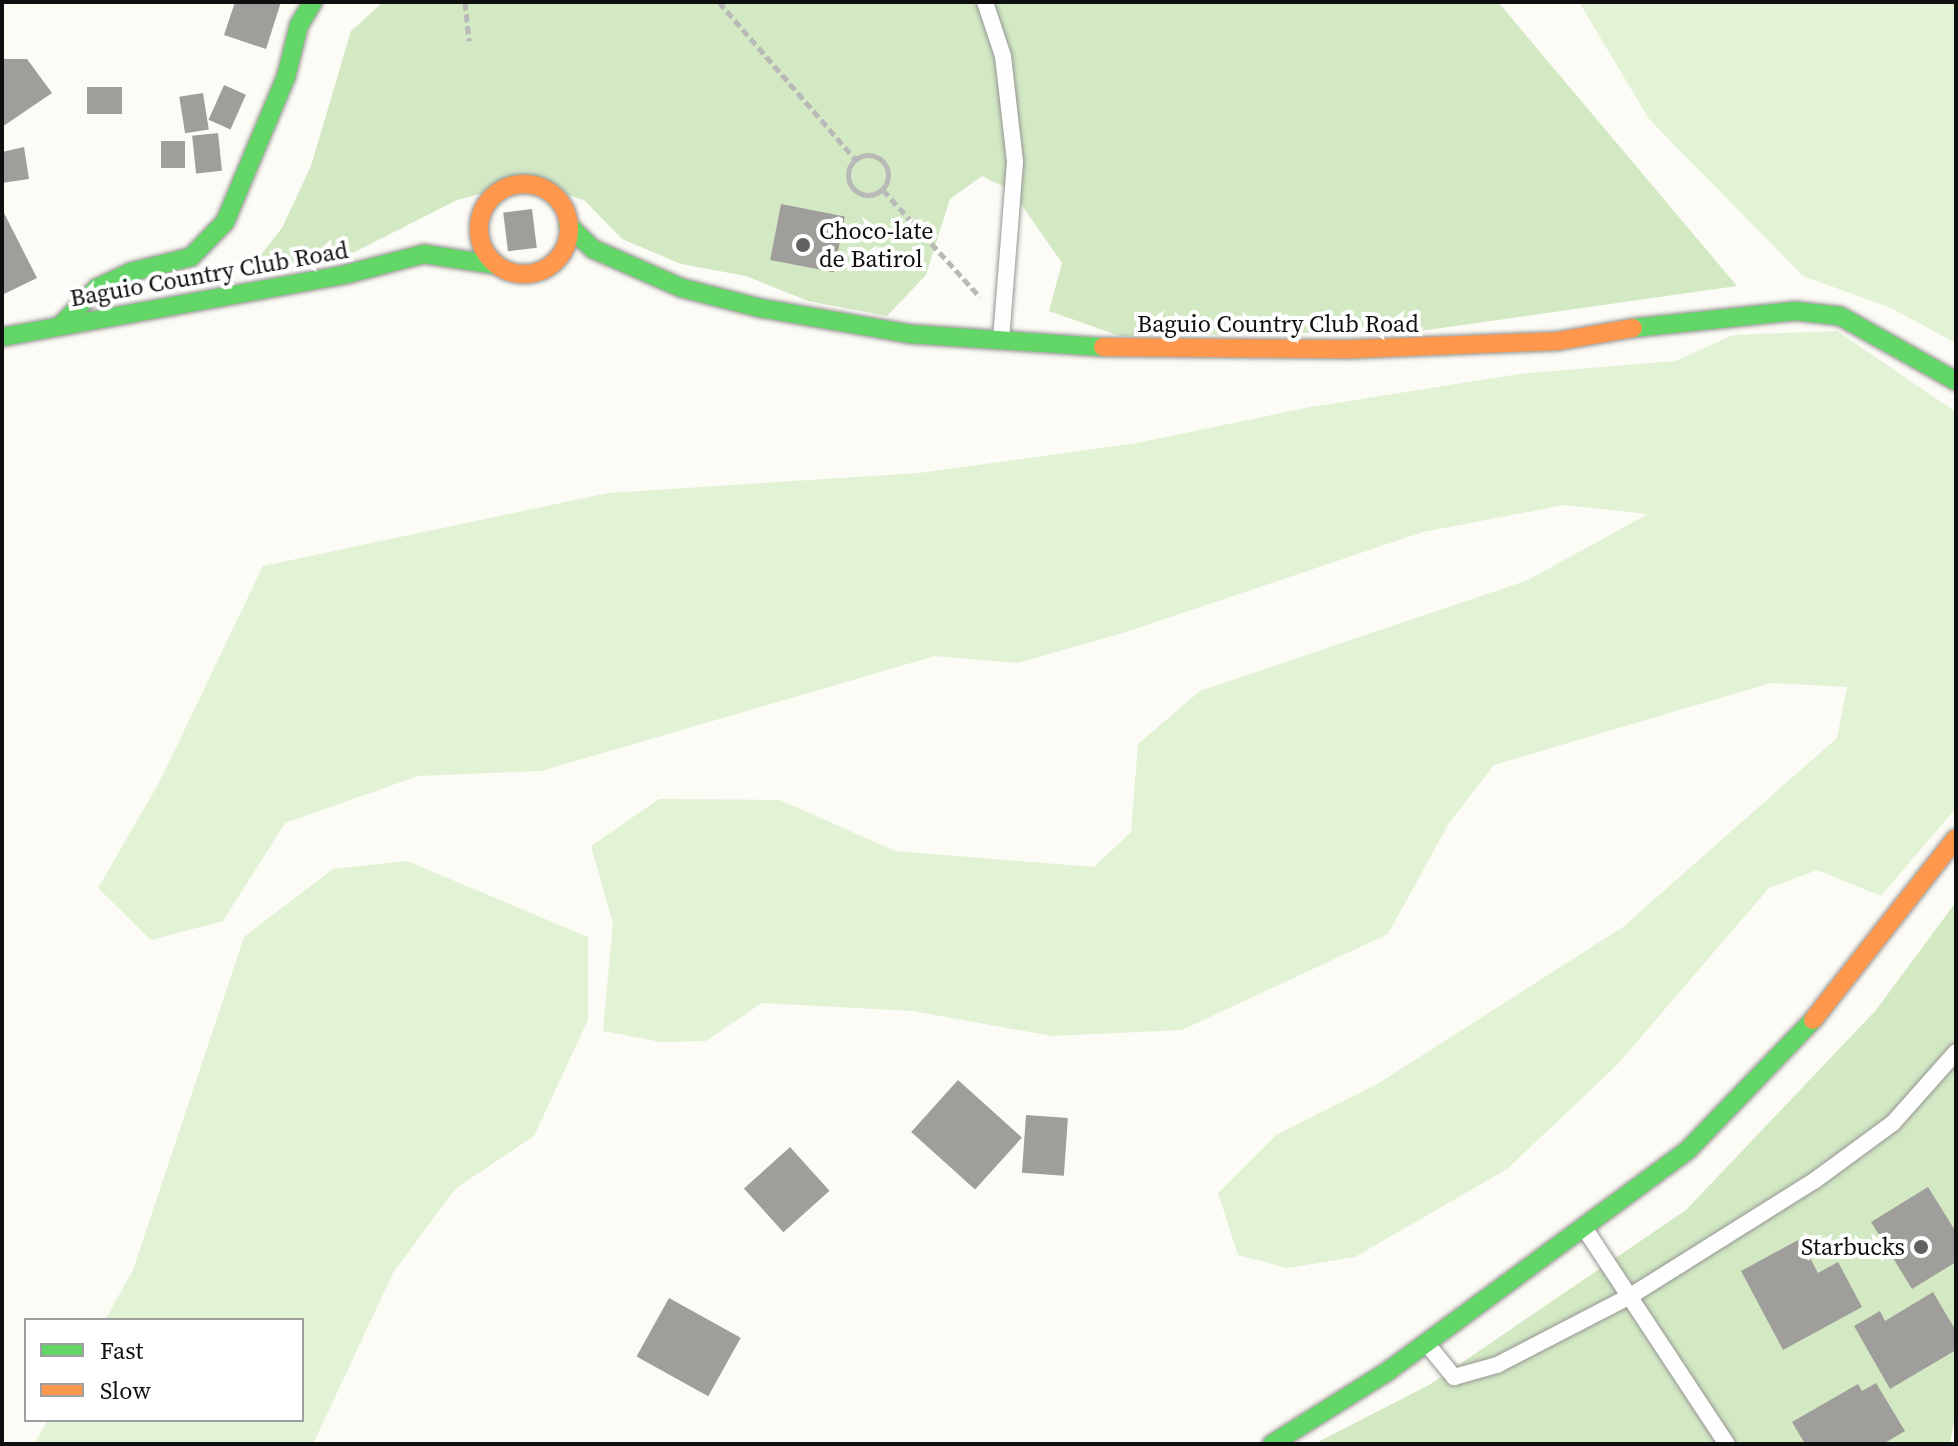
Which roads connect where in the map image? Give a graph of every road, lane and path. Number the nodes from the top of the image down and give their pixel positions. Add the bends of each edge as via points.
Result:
1 (313, 2) edge
2 (465, 2) edge
3 (719, 2) edge
4 (985, 2) edge
5 (469, 41) dead end
6 (855, 159) junction
7 (883, 190) junction
8 (485, 207) junction
9 (568, 225) junction
10 (593, 249) junction
11 (562, 251) junction
12 (424, 254) junction
13 (497, 265) junction
14 (1005, 325) junction
15 (60, 326) junction
16 (2, 337) edge
17 (999, 344) junction
18 (1956, 381) edge
19 (1956, 838) edge
20 (1956, 1052) edge
21 (1585, 1229) junction
22 (1632, 1295) junction
23 (1426, 1343) junction
24 (1272, 1444) edge
25 (1727, 1444) edge

1 - 15 street via 299,25 286,77 225,222 191,257 104,284
2 - 5 path
3 - 6 path
4 - 14 lane via 1003,56 1015,162
6 - 7 path via 870,154 882,160 889,172
6 - 7 path via 847,175 853,190 867,196
7 - 14 path
8 - 9 street via 502,190 533,185 560,203
8 - 12 street, Baguio Country Club Road
8 - 13 street via 480,237
9 - 10 street, Baguio Country Club Road
9 - 11 street
10 - 11 street, Baguio Country Club Road
10 - 17 street, Baguio Country Club Road via 682,288 760,308
11 - 13 street via 537,272 513,272
12 - 13 street, Baguio Country Club Road
12 - 15 street, Baguio Country Club Road via 347,274
14 - 17 lane
15 - 16 street, Baguio Country Club Road
17 - 18 street, Baguio Country Club Road via 1240,352 1483,345 1558,341 1676,320 1795,311 1840,316
19 - 21 street via 1797,1041 1687,1151
20 - 22 lane via 1893,1123 1814,1181
21 - 22 lane
21 - 23 street
22 - 23 lane via 1497,1365 1454,1377
22 - 25 lane
23 - 24 street

